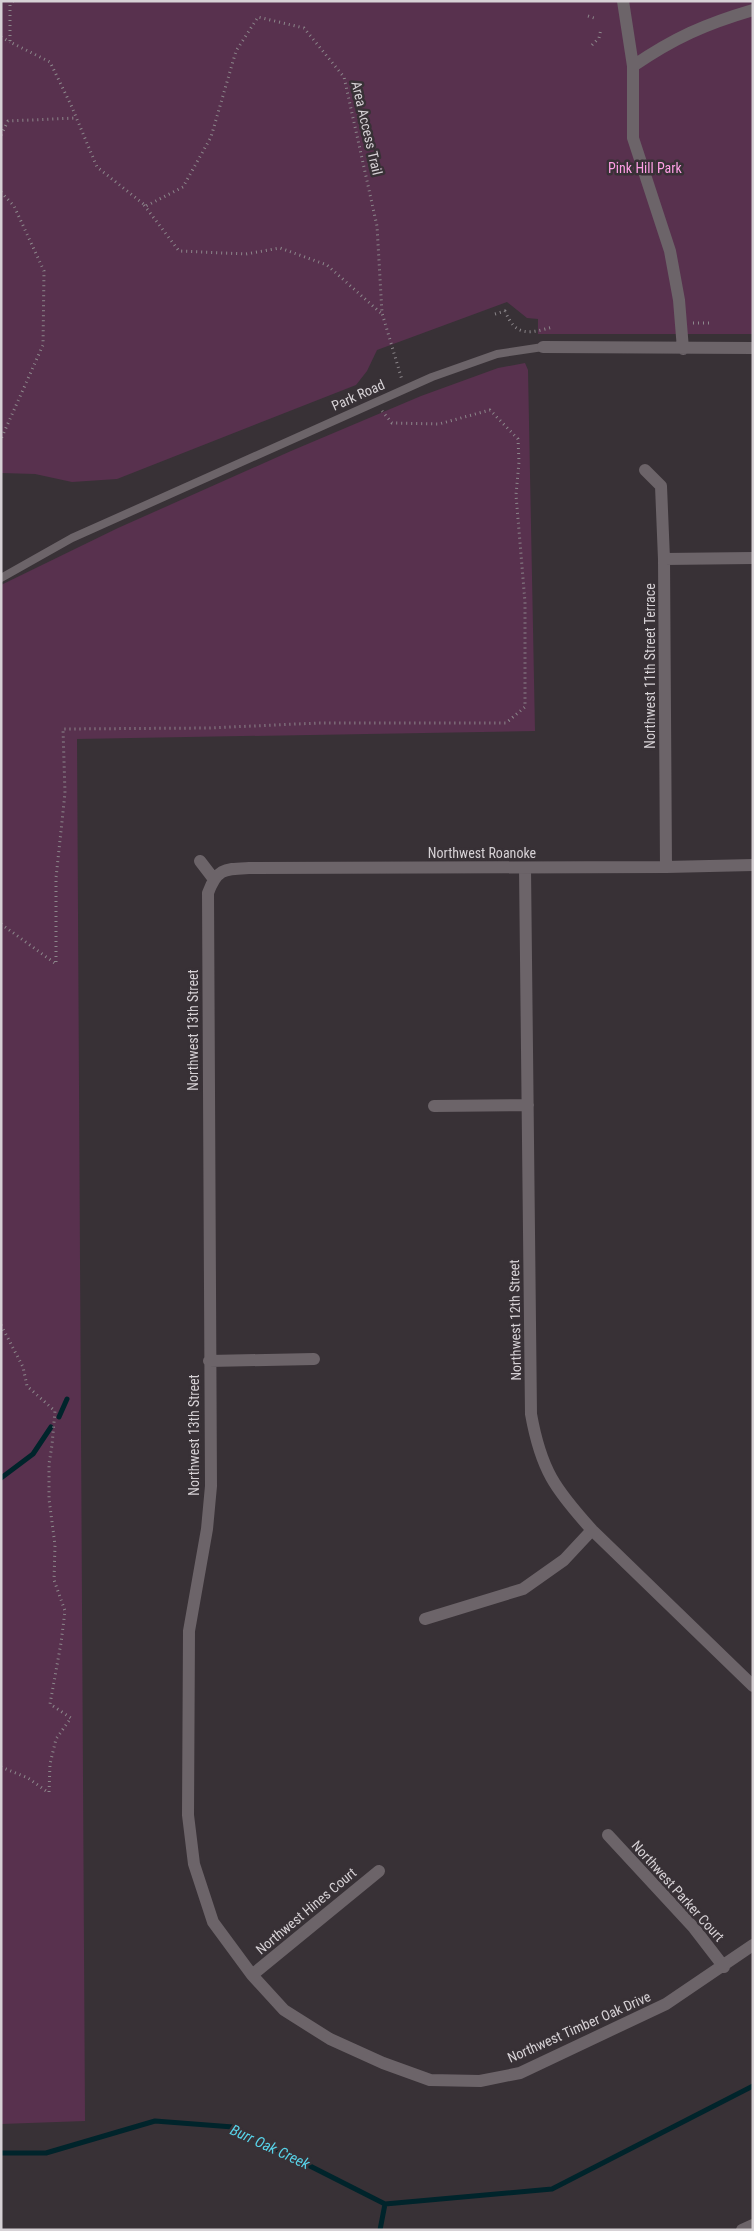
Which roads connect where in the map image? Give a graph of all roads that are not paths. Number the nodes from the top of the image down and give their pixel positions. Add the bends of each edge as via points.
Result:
1 (623, 1) edge
2 (753, 10) edge
3 (633, 66) junction
4 (543, 347) joint
5 (753, 348) edge
6 (683, 349) junction
7 (645, 470) dead end
8 (753, 558) edge
9 (664, 559) junction
10 (1, 578) edge
11 (200, 861) dead end
12 (753, 865) edge
13 (666, 867) junction
14 (525, 868) junction
15 (213, 878) junction
16 (528, 1105) junction
17 (434, 1106) dead end
18 (314, 1358) dead end
19 (209, 1361) junction
20 (592, 1530) junction
21 (425, 1619) dead end
22 (753, 1686) edge
23 (608, 1835) dead end
24 (379, 1871) dead end
25 (753, 1946) edge
26 (724, 1967) junction
27 (252, 1975) junction
28 (753, 2225) edge
29 (742, 2230) edge

1 - 3 street
2 - 3 street via 712,22 666,44
3 - 6 street via 633,138 670,251
4 - 6 street, Park Road
4 - 10 lane, Park Road via 497,354 432,377 72,538
5 - 6 street, Park Road
7 - 9 street, Northwest 11th Street Terrace via 660,486
8 - 9 street
9 - 13 street, Northwest 11th Street Terrace
11 - 15 street
12 - 13 street, Northwest Roanoke
13 - 14 street, Northwest Roanoke
14 - 15 street, Northwest Roanoke via 249,868 221,871
14 - 16 street, Northwest 12th Street
15 - 19 street, Northwest 13th Street via 208,893
16 - 17 street
16 - 20 street, Northwest 12th Street via 531,1414 537,1447 550,1478
18 - 19 street
19 - 27 street, Northwest 13th Street via 211,1486 189,1631 188,1815 194,1864 213,1922
20 - 21 street via 564,1560 523,1589
20 - 22 street, Northwest 12th Street
23 - 26 street, Northwest Parker Court via 694,1928
24 - 27 street, Northwest Hines Court
25 - 26 street, Northwest Timber Oak Drive
26 - 27 street, Northwest Timber Oak Drive via 666,2004 520,2073 480,2081 430,2080 330,2039 284,2010
28 - 29 street

